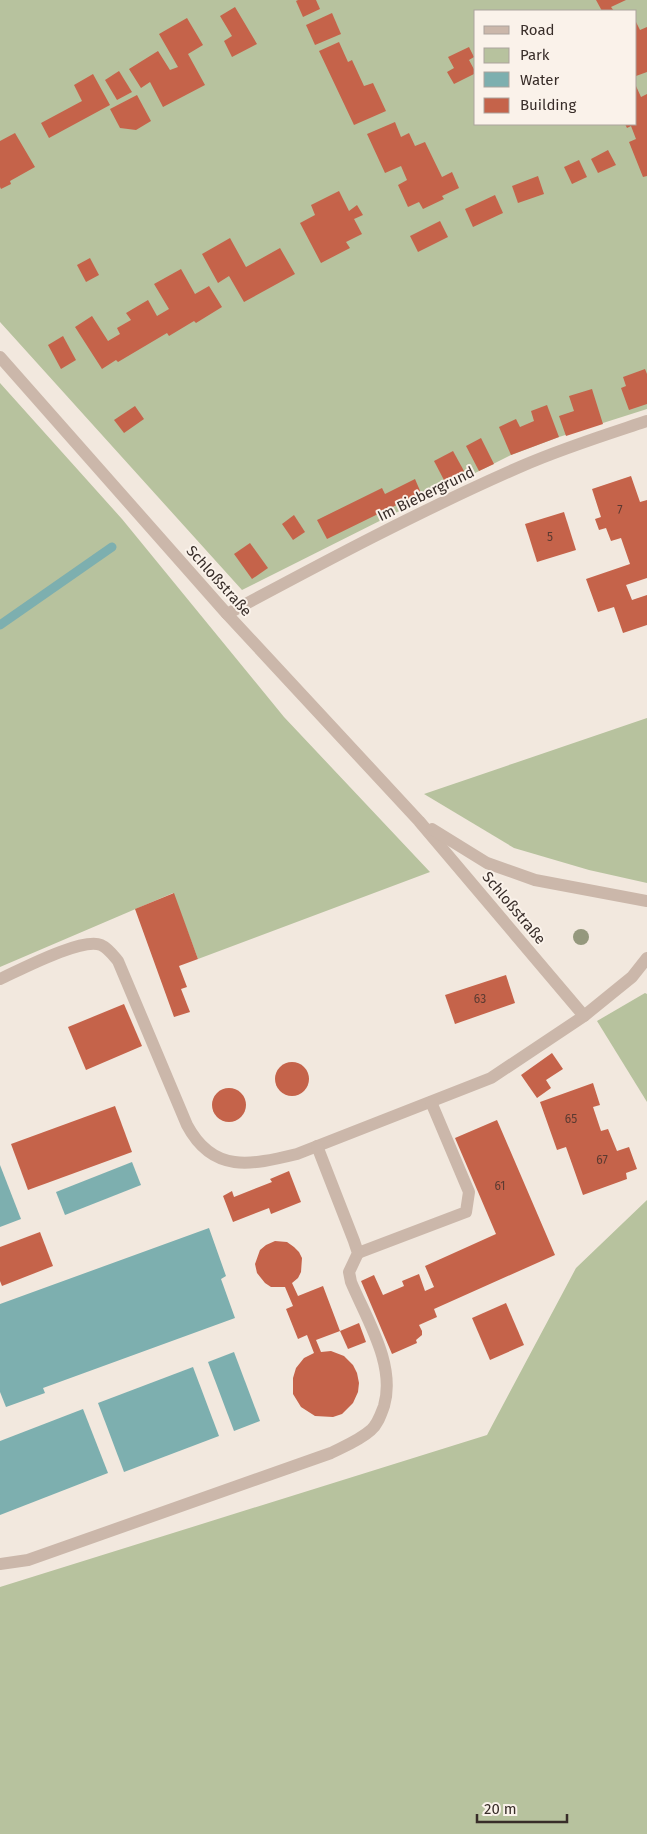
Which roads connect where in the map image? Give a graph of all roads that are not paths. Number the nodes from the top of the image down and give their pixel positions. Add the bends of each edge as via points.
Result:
1 (0, 357) edge
2 (647, 421) edge
3 (227, 614) junction
4 (419, 821) junction
5 (647, 901) edge
6 (647, 958) edge
7 (0, 979) edge
8 (584, 1016) junction
9 (431, 1102) junction
10 (317, 1146) junction
11 (358, 1253) junction
12 (0, 1564) edge

1 - 3 street, Schloßstraße
2 - 3 street, Im Biebergrund via 522,466 350,549
3 - 4 street, Schloßstraße
4 - 5 street, Schloßstraße via 487,863 535,880
4 - 8 street, Schloßstraße
6 - 8 street via 632,977
7 - 10 street via 73,947 100,944 110,950 118,961 187,1125 204,1149 223,1160 251,1162 297,1154
8 - 9 street via 491,1078
9 - 10 street
9 - 11 street via 469,1192 466,1212
10 - 11 street
11 - 12 street via 349,1272 351,1282 383,1357 388,1384 381,1416 373,1429 331,1453 28,1560

